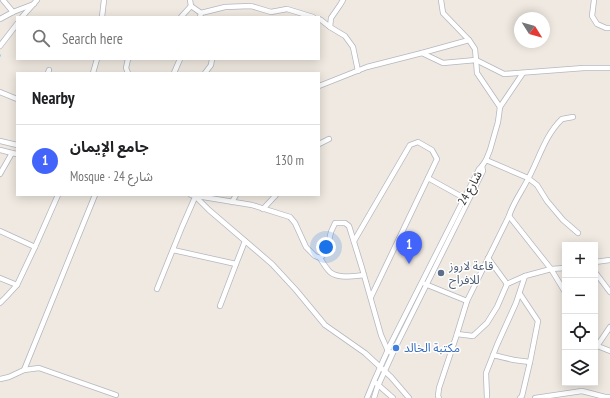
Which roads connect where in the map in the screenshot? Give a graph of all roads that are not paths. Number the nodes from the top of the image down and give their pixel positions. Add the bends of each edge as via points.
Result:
1 (3, 0) edge
2 (104, 0) edge
3 (190, 0) edge
4 (343, 0) edge
5 (441, 0) edge
6 (594, 0) edge
7 (36, 2) edge
8 (191, 6) junction
9 (12, 12) junction
10 (201, 15) edge
11 (23, 16) edge
12 (102, 16) edge
13 (182, 16) edge
14 (310, 16) edge
15 (0, 19) edge
16 (320, 20) edge
17 (16, 25) edge
18 (330, 28) junction
19 (610, 28) edge
20 (469, 40) junction
21 (0, 46) edge
22 (422, 53) junction
23 (97, 60) edge
24 (128, 60) edge
25 (180, 60) edge
26 (212, 60) edge
27 (476, 60) junction
28 (610, 68) edge
29 (358, 71) junction
30 (93, 72) edge
31 (128, 72) edge
32 (174, 72) edge
33 (206, 72) edge
34 (523, 73) junction
35 (320, 86) edge
36 (0, 92) edge
37 (16, 99) edge
38 (500, 107) junction
39 (573, 117) dead end
40 (329, 138) dead end
41 (0, 141) edge
42 (320, 143) edge
43 (16, 145) edge
44 (0, 150) edge
45 (14, 154) edge
46 (486, 160) junction
47 (482, 166) junction
48 (0, 174) edge
49 (428, 178) junction
50 (528, 178) junction
51 (58, 196) edge
52 (95, 196) edge
53 (194, 196) edge
54 (195, 196) edge
55 (199, 196) edge
56 (235, 196) edge
57 (275, 196) edge
58 (464, 198) junction
59 (232, 202) junction
60 (263, 209) junction
61 (509, 216) junction
62 (0, 230) edge
63 (578, 233) dead end
64 (245, 241) junction
65 (354, 242) junction
66 (35, 247) junction
67 (173, 250) junction
68 (320, 258) junction
69 (488, 258) junction
70 (610, 260) edge
71 (598, 262) edge
72 (236, 264) junction
73 (562, 268) edge
74 (551, 269) junction
75 (364, 275) junction
76 (525, 276) junction
77 (598, 276) edge
78 (0, 278) edge
79 (424, 283) junction
80 (507, 284) junction
81 (17, 285) junction
82 (562, 287) edge
83 (157, 289) dead end
84 (610, 292) edge
85 (520, 294) junction
86 (371, 297) junction
87 (467, 302) junction
88 (0, 303) edge
89 (220, 306) dead end
90 (610, 327) edge
91 (458, 334) junction
92 (598, 343) edge
93 (598, 347) edge
94 (610, 351) edge
95 (390, 352) junction
96 (493, 355) junction
97 (530, 362) junction
98 (383, 369) junction
99 (24, 370) junction
100 (0, 379) edge
101 (374, 381) junction
102 (378, 385) junction
103 (116, 395) dead end
104 (610, 397) edge
105 (367, 398) edge
106 (374, 398) edge
107 (393, 398) edge
108 (409, 398) edge
109 (439, 398) edge
110 (487, 398) edge
111 (521, 398) edge
112 (535, 398) edge

1 - 9 street
2 - 12 street
3 - 8 street
4 - 18 street via 331,18
5 - 20 street via 444,14
6 - 19 street via 592,16 597,24
7 - 9 street
7 - 11 street
8 - 10 street
8 - 13 street
9 - 15 street
10 - 14 street via 225,7 251,6 272,12 287,9
16 - 18 street
17 - 21 street
18 - 29 street via 345,36 349,42
20 - 22 street
20 - 27 street via 475,49
22 - 27 street via 443,63
22 - 29 street
23 - 30 street
24 - 31 street
25 - 32 street
26 - 33 street
27 - 34 street via 504,74
27 - 38 street via 477,73
28 - 34 street
29 - 35 street
34 - 38 street
36 - 37 street
38 - 46 street
39 - 50 street via 562,119 554,128
40 - 42 street
41 - 43 street
44 - 45 street
45 - 48 street
46 - 47 street
46 - 50 street
47 - 58 street, شارع 24
47 - 79 street, شارع 24 via 483,172
49 - 58 street
49 - 65 street via 438,159 432,150 418,142 410,145
49 - 86 street
50 - 61 street
50 - 63 street via 537,185 559,216
51 - 66 street
52 - 99 street
53 - 67 street
54 - 64 street
55 - 59 street
56 - 59 street
57 - 60 street
58 - 79 street, شارع 24
59 - 60 street
60 - 68 street via 290,217 306,247
61 - 69 street
61 - 74 street
62 - 66 street
64 - 72 street
64 - 98 street via 272,264 325,325
65 - 68 street via 349,226 345,223 335,223 327,251
65 - 75 street
66 - 81 street
67 - 72 street
67 - 83 street
68 - 75 street via 331,273 340,276
69 - 80 street
69 - 87 street
70 - 71 street
72 - 89 street
73 - 74 street
74 - 76 street
74 - 82 street
75 - 86 street
76 - 80 street
76 - 85 street
77 - 84 street
78 - 81 street
79 - 87 street
79 - 95 street, شارع 24
80 - 91 street via 487,323 473,336
81 - 88 street
85 - 96 street
85 - 97 street via 538,321
86 - 95 street via 381,335
87 - 91 street
90 - 92 street
91 - 109 street via 439,388
93 - 94 street
95 - 98 street, شارع 24
96 - 97 street
96 - 110 street via 486,373
97 - 111 street
98 - 101 street, شارع 24
98 - 102 street, شارع 24
98 - 108 street
99 - 100 street via 9,378
99 - 103 street via 39,368
101 - 102 street
101 - 105 street, شارع 24
102 - 106 street, شارع 24
102 - 107 street
104 - 112 street via 582,391

